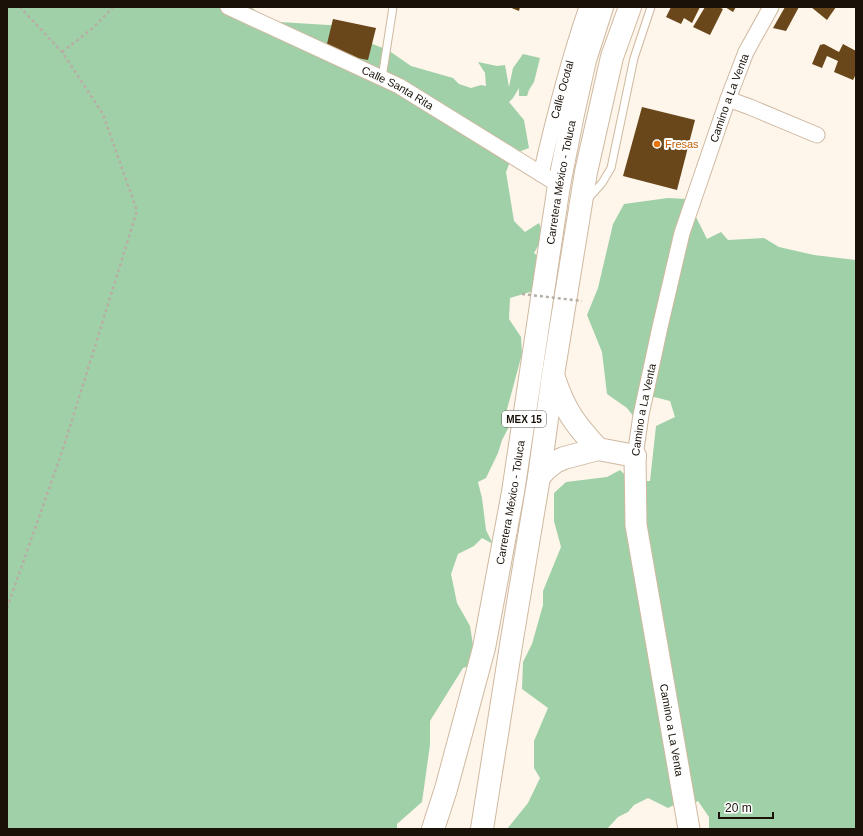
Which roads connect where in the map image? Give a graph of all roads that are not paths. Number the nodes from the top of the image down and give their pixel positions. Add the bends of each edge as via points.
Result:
1 (228, 7) edge
2 (393, 7) edge
3 (588, 7) edge
4 (602, 7) edge
5 (630, 7) edge
6 (651, 7) edge
7 (770, 7) edge
8 (382, 78) junction
9 (728, 99) junction
10 (817, 135) dead end
11 (541, 174) junction
12 (559, 185) junction
13 (581, 206) junction
14 (553, 374) junction
15 (598, 449) junction
16 (635, 456) junction
17 (539, 477) junction
18 (433, 829) edge
19 (482, 829) edge
20 (689, 829) edge

1 - 8 street, Calle Santa Rita
2 - 8 lane
3 - 11 street, Calle Ocotal via 572,52
4 - 12 main road, Carretera México - Toluca / MEX 15 via 585,60
5 - 13 main road, Carretera México - Toluca / MEX 15 via 611,64 586,172
6 - 13 lane via 634,58 611,168 593,195
7 - 9 street, Camino a La Venta via 746,52
8 - 11 street, Calle Santa Rita
9 - 10 street
9 - 16 street, Camino a La Venta via 682,233 658,334
11 - 12 street, Calle Santa Rita
12 - 18 main road, Carretera México - Toluca / MEX 15 via 513,492 484,648
13 - 14 main road, Carretera México - Toluca / MEX 15
14 - 15 main road via 572,420
14 - 17 main road, Carretera México - Toluca / MEX 15
15 - 16 main road
15 - 17 main road via 555,462
16 - 20 street, Camino a La Venta via 636,525
17 - 19 main road, Carretera México - Toluca / MEX 15

